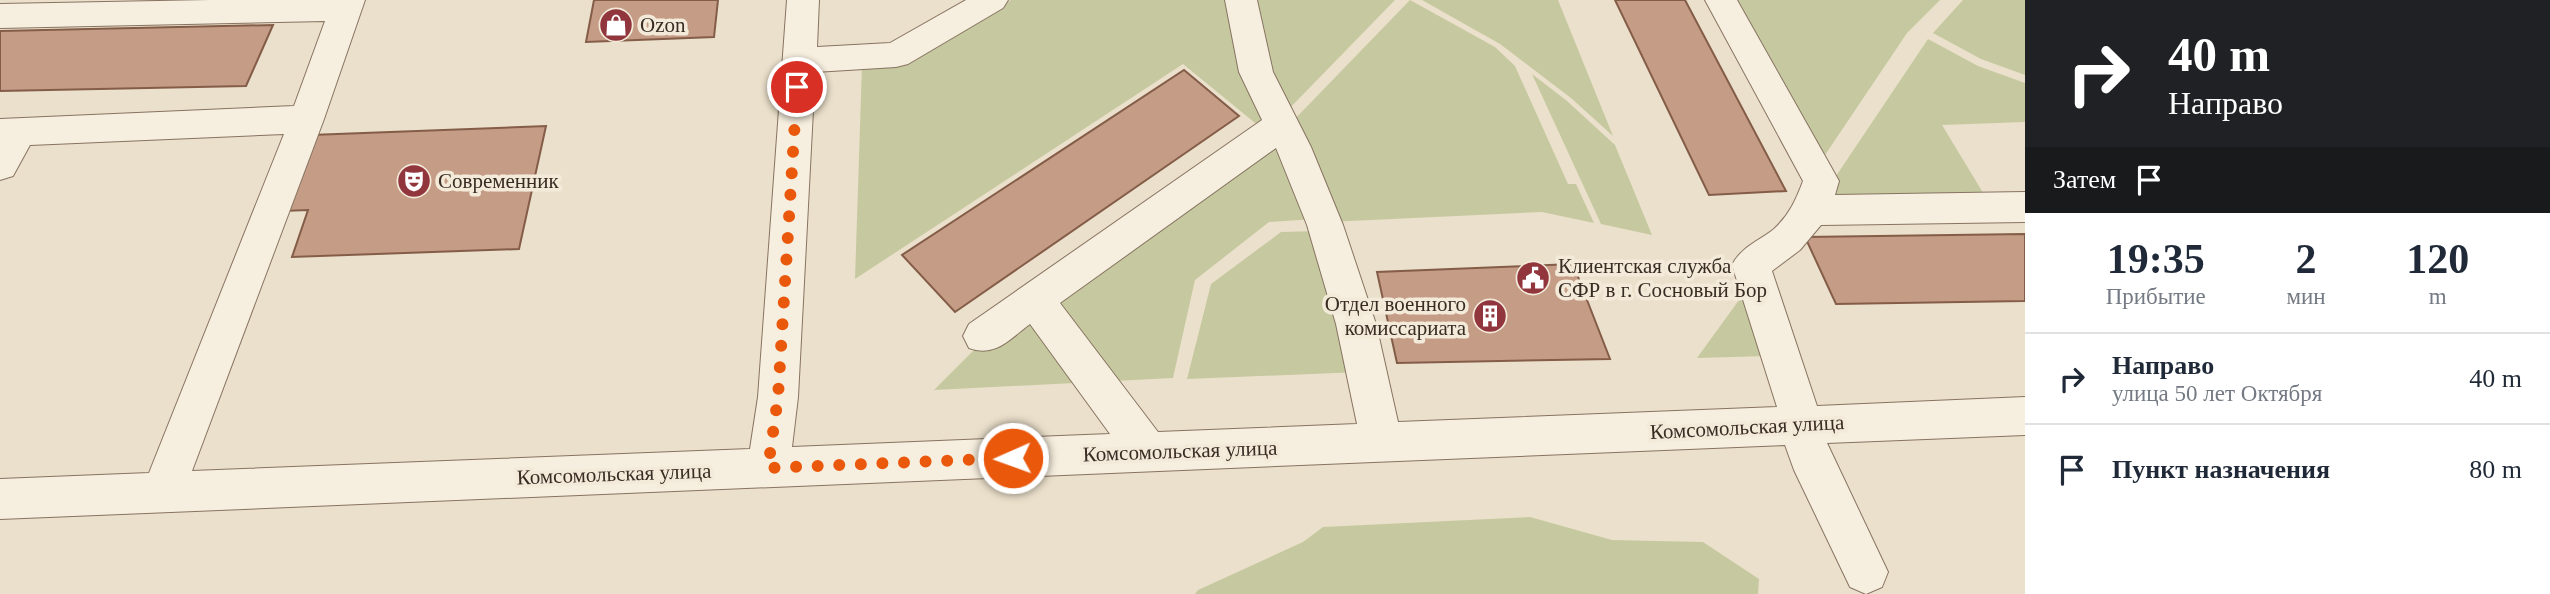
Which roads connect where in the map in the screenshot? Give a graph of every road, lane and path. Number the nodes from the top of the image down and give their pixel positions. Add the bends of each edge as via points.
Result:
1 (803, 0) edge
2 (992, 0) edge
3 (1241, 0) edge
4 (1721, 0) edge
5 (348, 4) edge
6 (0, 16) edge
7 (798, 61) junction
8 (307, 119) junction
9 (1282, 125) junction
10 (10, 133) edge
11 (0, 166) edge
12 (2025, 207) edge
13 (1813, 210) junction
14 (1035, 300) junction
15 (983, 336) dead end
16 (2025, 416) edge
17 (1800, 425) junction
18 (1382, 443) junction
19 (1149, 452) junction
20 (768, 468) junction
21 (163, 492) junction
22 (0, 499) edge
23 (1866, 572) dead end

1 - 7 street
2 - 7 street via 896,55
3 - 9 street via 1256,72
4 - 13 street via 1821,181
5 - 6 street
5 - 8 street
7 - 20 street via 778,397
8 - 10 street
8 - 21 street
9 - 14 street
9 - 18 street via 1325,225 1372,386
10 - 11 street
12 - 13 street
13 - 17 street via 1791,238 1751,265
14 - 15 street
14 - 19 street
16 - 17 street, Комсомольская улица
17 - 18 street, Комсомольская улица
17 - 23 street via 1809,456
18 - 19 street, Комсомольская улица
19 - 20 street, Комсомольская улица
20 - 21 street, Комсомольская улица
21 - 22 street, Комсомольская улица

